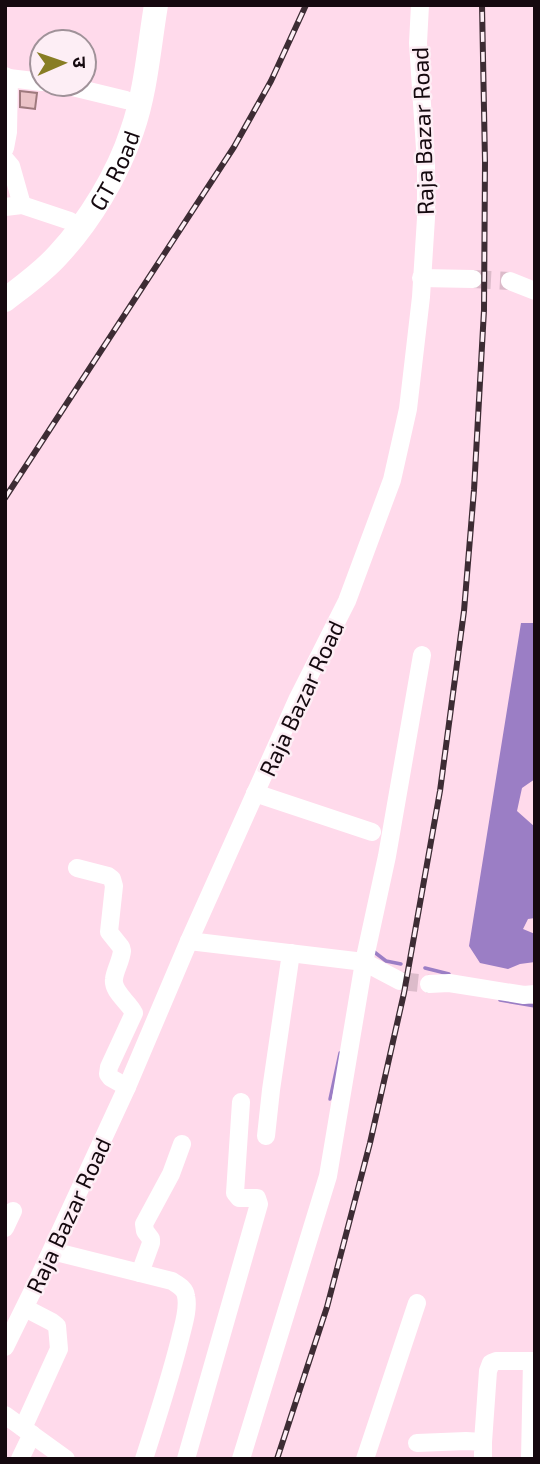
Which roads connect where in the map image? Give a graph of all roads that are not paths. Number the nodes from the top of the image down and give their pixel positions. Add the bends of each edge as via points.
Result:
1 (141, 5) edge
2 (156, 5) edge
3 (420, 5) edge
4 (143, 39) junction
5 (7, 77) edge
6 (28, 80) edge
7 (98, 93) edge
8 (126, 100) junction
9 (6, 138) edge
10 (5, 159) edge
11 (14, 206) edge
12 (75, 225) junction
13 (421, 278) junction
14 (472, 279) tunnel mouth
15 (510, 281) tunnel mouth
16 (5, 284) edge
17 (535, 291) edge
18 (5, 300) edge
19 (422, 655) dead end
20 (255, 793) junction
21 (372, 832) dead end
22 (77, 868) dead end
23 (189, 941) junction
24 (291, 953) junction
25 (364, 962) junction
26 (400, 981) tunnel mouth
27 (429, 984) tunnel mouth
28 (535, 994) edge
29 (127, 1087) junction
30 (241, 1102) dead end
31 (266, 1136) dead end
32 (182, 1144) dead end
33 (52, 1251) junction
34 (139, 1273) junction
35 (417, 1303) dead end
36 (25, 1308) junction
37 (5, 1347) edge
38 (533, 1361) edge
39 (5, 1415) edge
40 (27, 1431) junction
41 (417, 1443) dead end
42 (483, 1451) edge
43 (20, 1459) edge
44 (66, 1459) edge
45 (144, 1459) edge
46 (186, 1459) edge
47 (241, 1459) edge
48 (365, 1459) edge
49 (530, 1459) edge

1 - 4 highway, GT Road
2 - 4 highway, GT Road
3 - 13 street, Raja Bazar Road via 426,164
4 - 8 highway, GT Road
4 - 12 highway, GT Road via 140,99 132,132 98,202
5 - 6 street
5 - 9 street
7 - 8 street
8 - 12 highway, GT Road via 105,162
10 - 11 street via 11,166
11 - 12 street
12 - 16 highway, GT Road
12 - 18 highway, GT Road via 56,257
13 - 14 street
13 - 20 street, Raja Bazar Road via 408,409 392,480 347,601
15 - 17 street
19 - 25 street
20 - 21 street
20 - 23 street, Raja Bazar Road
22 - 29 street via 108,876 114,886 109,932 122,951 114,982 134,1013 108,1074
23 - 24 street
23 - 29 street, Raja Bazar Road
24 - 25 street
24 - 31 street
25 - 26 street
25 - 47 street via 328,1176
27 - 28 street
29 - 33 street, Raja Bazar Road
30 - 46 street via 234,1193 239,1198 257,1198 259,1205
32 - 34 street via 144,1224 151,1243
33 - 34 street
33 - 36 street, Raja Bazar Road
34 - 45 street via 172,1281 186,1294 168,1387
35 - 48 street
36 - 37 street, Raja Bazar Road
36 - 40 street via 57,1326 59,1349
38 - 42 street via 491,1363
38 - 49 street
39 - 40 street
40 - 43 street
40 - 44 street
41 - 42 street via 466,1441

